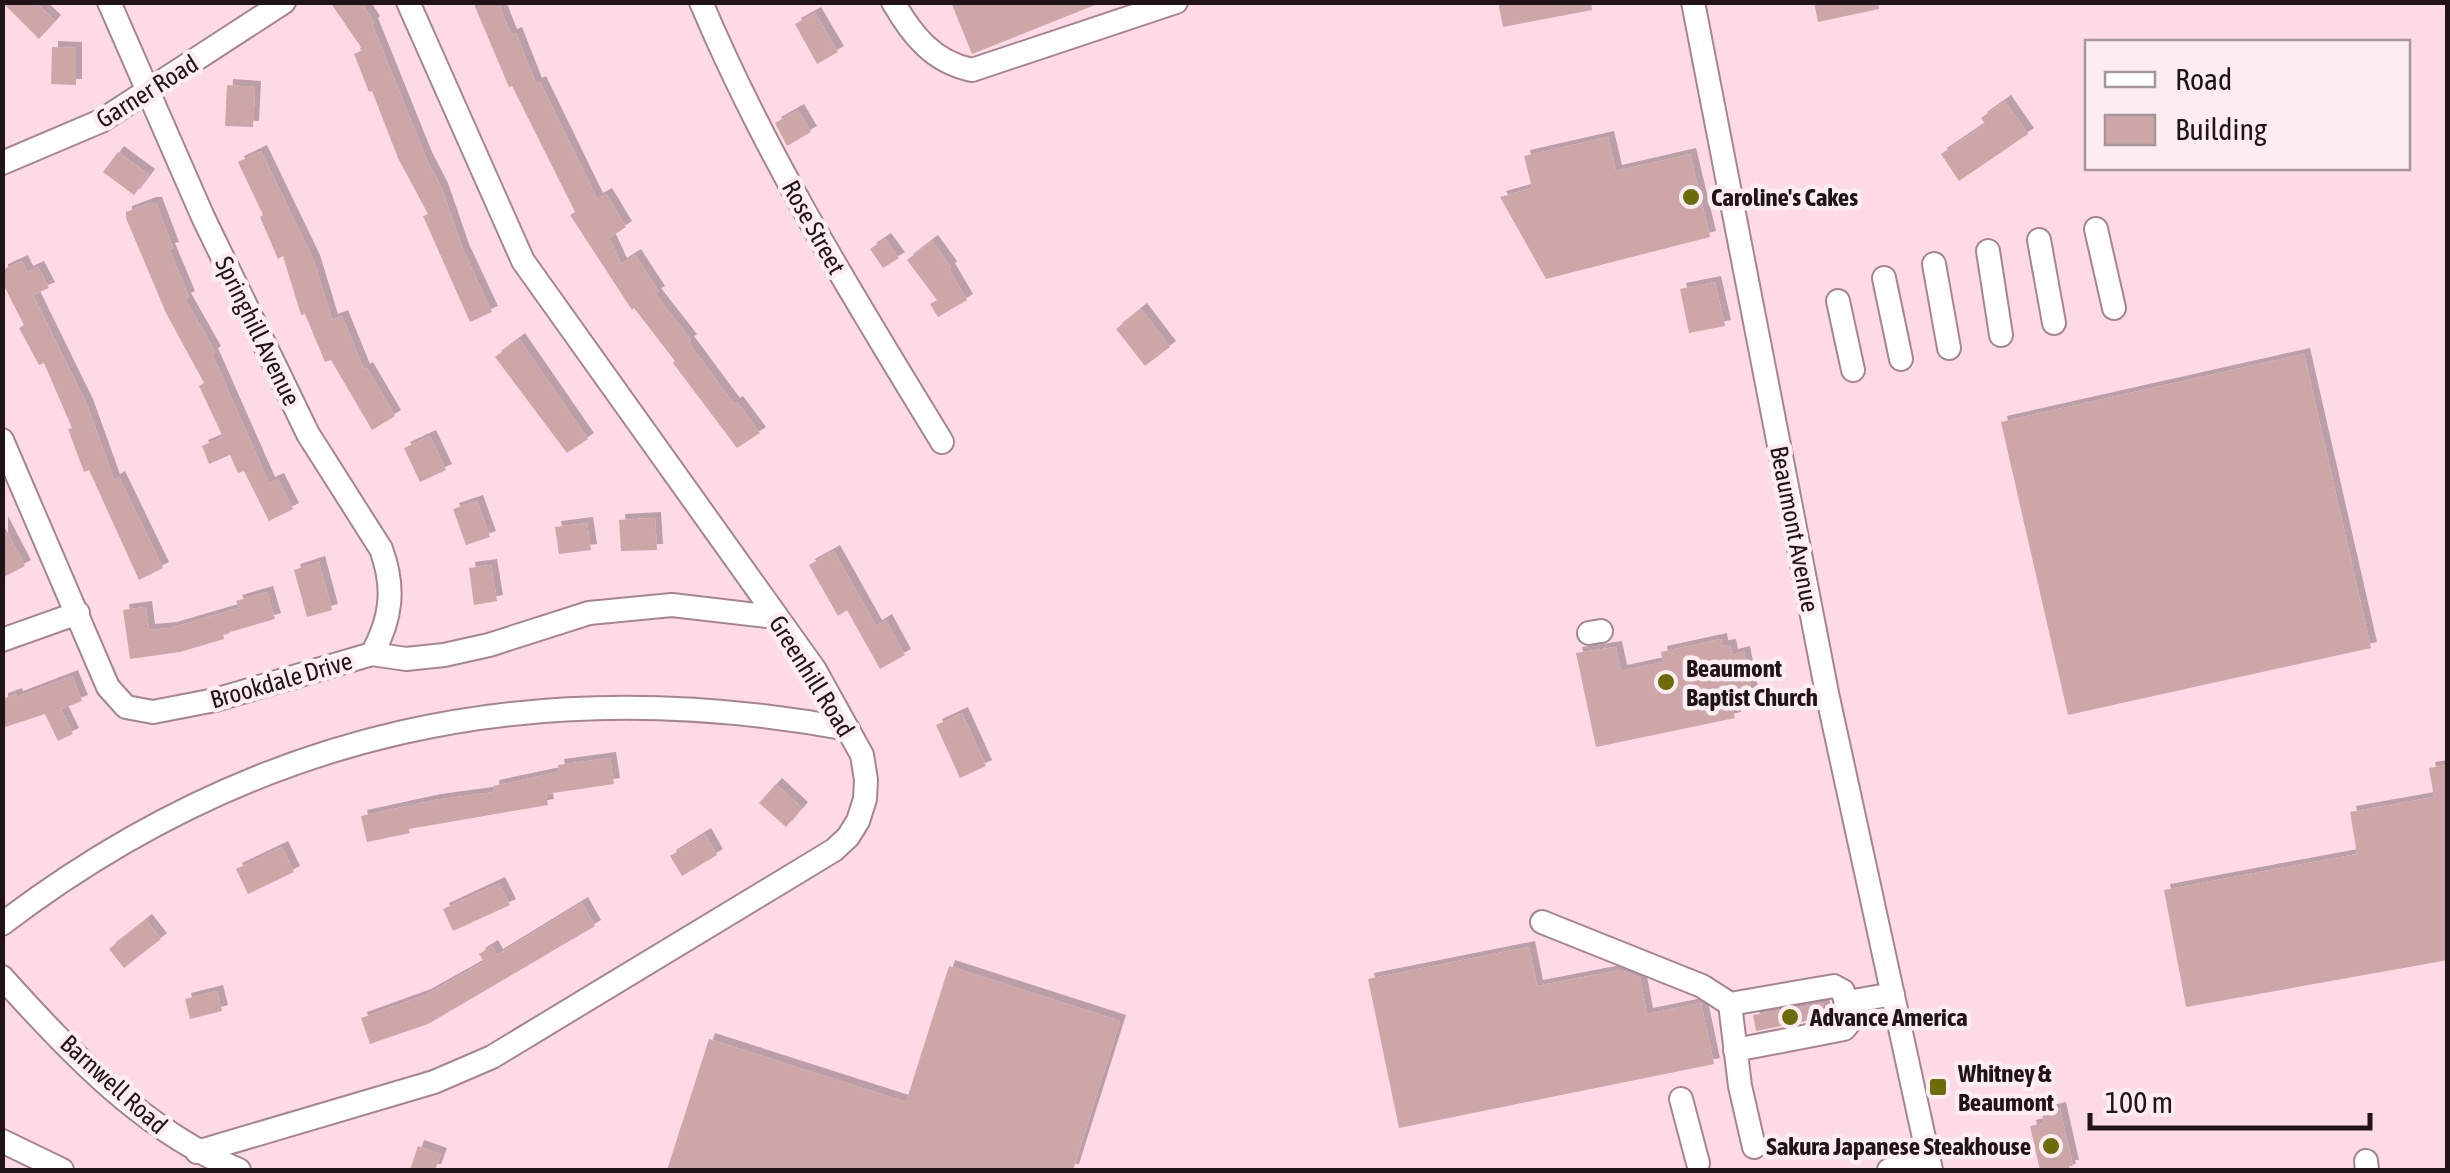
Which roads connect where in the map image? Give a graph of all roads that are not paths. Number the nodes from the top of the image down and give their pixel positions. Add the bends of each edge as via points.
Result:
1 (110, 2) edge
2 (284, 2) edge
3 (408, 2) edge
4 (702, 2) edge
5 (893, 2) edge
6 (1176, 2) edge
7 (1693, 2) edge
8 (150, 92) junction
9 (2, 163) edge
10 (2096, 229) dead end
11 (2038, 240) dead end
12 (1988, 251) dead end
13 (1934, 264) dead end
14 (1884, 278) dead end
15 (1838, 301) dead end
16 (2114, 308) dead end
17 (2054, 323) dead end
18 (2001, 335) dead end
19 (1949, 348) dead end
20 (1901, 359) dead end
21 (1853, 370) dead end
22 (2, 440) edge
23 (942, 442) dead end
24 (78, 614) junction
25 (775, 617) junction
26 (2, 640) edge
27 (372, 654) junction
28 (848, 729) junction
29 (1542, 922) dead end
30 (2, 924) edge
31 (2, 977) edge
32 (1893, 994) junction
33 (1848, 1002) junction
34 (1730, 1004) junction
35 (1735, 1050) junction
36 (1680, 1099) dead end
37 (2, 1141) edge
38 (1754, 1147) dead end
39 (1698, 1163) dead end
40 (1929, 1163) edge
41 (217, 1164) edge
42 (62, 1170) edge
43 (1890, 1170) edge

1 - 8 street, Springhill Avenue
2 - 8 street, Garner Road
3 - 25 street, Greenhill Road via 523,260
4 - 23 street, Rose Street via 740,92 819,239
5 - 6 street via 922,45 952,66 972,70
7 - 32 street, Beaumont Avenue via 1827,693
8 - 9 street, Garner Road via 74,135
8 - 27 street, Springhill Avenue via 308,434 381,549 390,581 389,614
10 - 16 street
11 - 17 street
12 - 18 street
13 - 19 street
14 - 20 street
15 - 21 street
22 - 24 street
24 - 26 street
24 - 27 street, Brookdale Drive via 108,687 139,712 214,700
25 - 27 street, Brookdale Drive via 640,605 589,612 444,655
25 - 28 street, Greenhill Road
28 - 30 street via 722,710 631,706 540,710 414,729 274,770 207,799 79,869
28 - 41 street, Greenhill Road via 862,756 865,800 848,837 834,850 492,1057
29 - 34 street via 1702,986
31 - 41 street, Barnwell Road via 142,1113
32 - 33 street
32 - 40 street, Beaumont Avenue
33 - 34 street via 1834,986
33 - 35 street via 1844,1029
34 - 35 street
35 - 38 street
36 - 39 street
37 - 42 street
40 - 43 street

